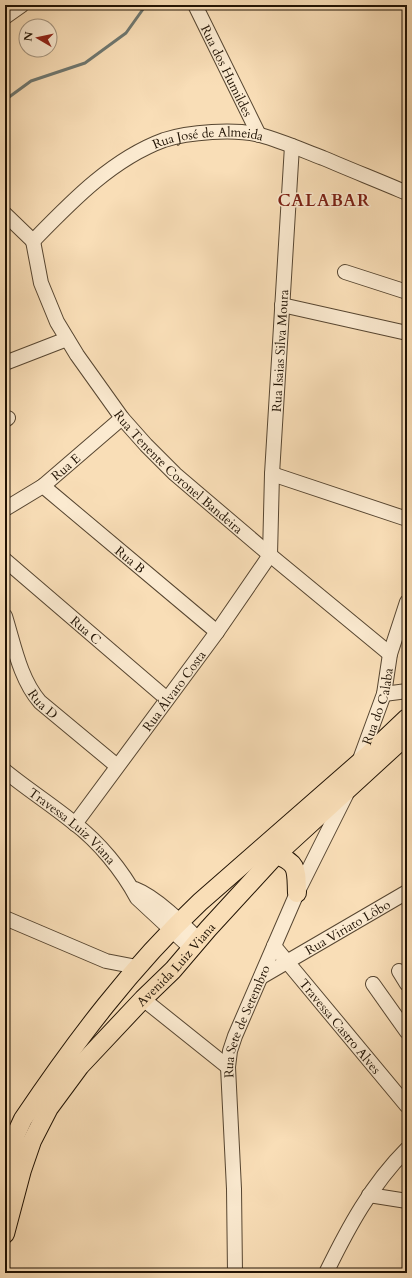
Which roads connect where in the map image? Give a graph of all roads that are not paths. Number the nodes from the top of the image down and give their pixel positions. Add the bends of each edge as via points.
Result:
1 (22, 5) edge
2 (195, 5) edge
3 (5, 17) edge
4 (259, 135) junction
5 (292, 146) junction
6 (407, 193) edge
7 (5, 214) edge
8 (33, 241) junction
9 (345, 272) dead end
10 (407, 292) edge
11 (282, 305) junction
12 (407, 333) edge
13 (67, 339) junction
14 (5, 363) edge
15 (122, 418) junction
16 (272, 474) junction
17 (44, 486) junction
18 (5, 509) edge
19 (407, 519) edge
20 (270, 555) junction
21 (5, 560) edge
22 (407, 602) edge
23 (5, 616) edge
24 (217, 632) junction
25 (390, 654) junction
26 (407, 692) edge
27 (384, 694) junction
28 (167, 699) junction
29 (407, 718) edge
30 (407, 736) edge
31 (359, 763) junction
32 (117, 766) junction
33 (5, 771) edge
34 (348, 790) junction
35 (75, 824) junction
36 (276, 855) junction
37 (407, 892) edge
38 (297, 893) junction
39 (5, 918) edge
40 (176, 925) junction
41 (195, 944) junction
42 (274, 946) junction
43 (106, 961) junction
44 (287, 961) junction
45 (137, 967) junction
46 (400, 971) dead end
47 (261, 977) junction
48 (124, 983) junction
49 (373, 984) dead end
50 (407, 984) edge
51 (143, 999) junction
52 (407, 1032) edge
53 (228, 1067) junction
54 (407, 1106) edge
55 (18, 1135) edge
56 (407, 1149) edge
57 (5, 1178) edge
58 (369, 1195) junction
59 (407, 1201) edge
60 (5, 1234) edge
61 (235, 1273) edge
62 (326, 1273) edge

1 - 3 street
2 - 4 street, Rua dos Humildes
4 - 5 street, Rua José de Almeida
4 - 8 street, Rua José de Almeida via 231,131 202,132 152,145 86,189
5 - 6 street, Rua José de Almeida
5 - 11 street, Rua Isaias Silva Moura
7 - 8 street
8 - 13 street, Rua Tenente Coronel Bandeira via 42,282
9 - 10 street
11 - 12 street
11 - 16 street, Rua Isaias Silva Moura
13 - 14 street
13 - 15 street, Rua Tenente Coronel Bandeira
15 - 17 street, Rua E
15 - 20 street, Rua Tenente Coronel Bandeira via 175,474
16 - 19 street
16 - 20 street, Rua Isaias Silva Moura
17 - 18 street, Rua E
17 - 24 street, Rua B
20 - 24 street, Rua Álvaro Costa
20 - 25 street, Rua Tenente Coronel Bandeira
21 - 28 street, Rua C
22 - 25 street, Rua do Calaba
23 - 32 street, Rua D via 23,674 33,694
24 - 28 street, Rua Álvaro Costa
25 - 27 street, Rua do Calaba
26 - 27 street
27 - 31 street, Rua do Calaba
28 - 32 street, Rua Álvaro Costa
29 - 31 main road, Avenida Luiz Viana
30 - 34 main road, Avenida Luiz Viana
31 - 40 main road, Avenida Luiz Viana via 243,863
32 - 35 street, Rua Álvaro Costa
33 - 35 street, Travessa Luiz Viana
34 - 36 main road, Avenida Luiz Viana
34 - 38 street, Rua Sete de Setembro
35 - 40 street, Travessa Luiz Viana via 113,862 131,888 146,894
36 - 38 main road via 293,864
36 - 41 main road, Avenida Luiz Viana
37 - 44 street, Rua Viriato Lôbo
38 - 42 street, Rua Sete de Setembro
39 - 43 street
40 - 41 street, Travessa Luiz Viana
40 - 45 main road, Avenida Luiz Viana
41 - 51 main road, Avenida Luiz Viana via 167,977
42 - 44 street, Travessa Castro Alves
42 - 47 street, Rua Sete de Setembro
43 - 45 street
43 - 48 street
44 - 47 street, Rua Viriato Lôbo
44 - 54 street, Travessa Castro Alves
45 - 48 main road, Avenida Luiz Viana
46 - 50 street
47 - 53 street, Rua Sete de Setembro via 235,1036
48 - 55 main road, Avenida Luiz Viana via 58,1067 23,1119
49 - 52 street
51 - 53 street
51 - 55 main road, Avenida Luiz Viana via 80,1066 49,1108
53 - 61 street, Rua Sete de Setembro
55 - 57 main road, Avenida Luiz Viana
55 - 60 main road, Avenida Luiz Viana via 22,1170
56 - 58 street
58 - 59 street
58 - 62 street via 347,1230

